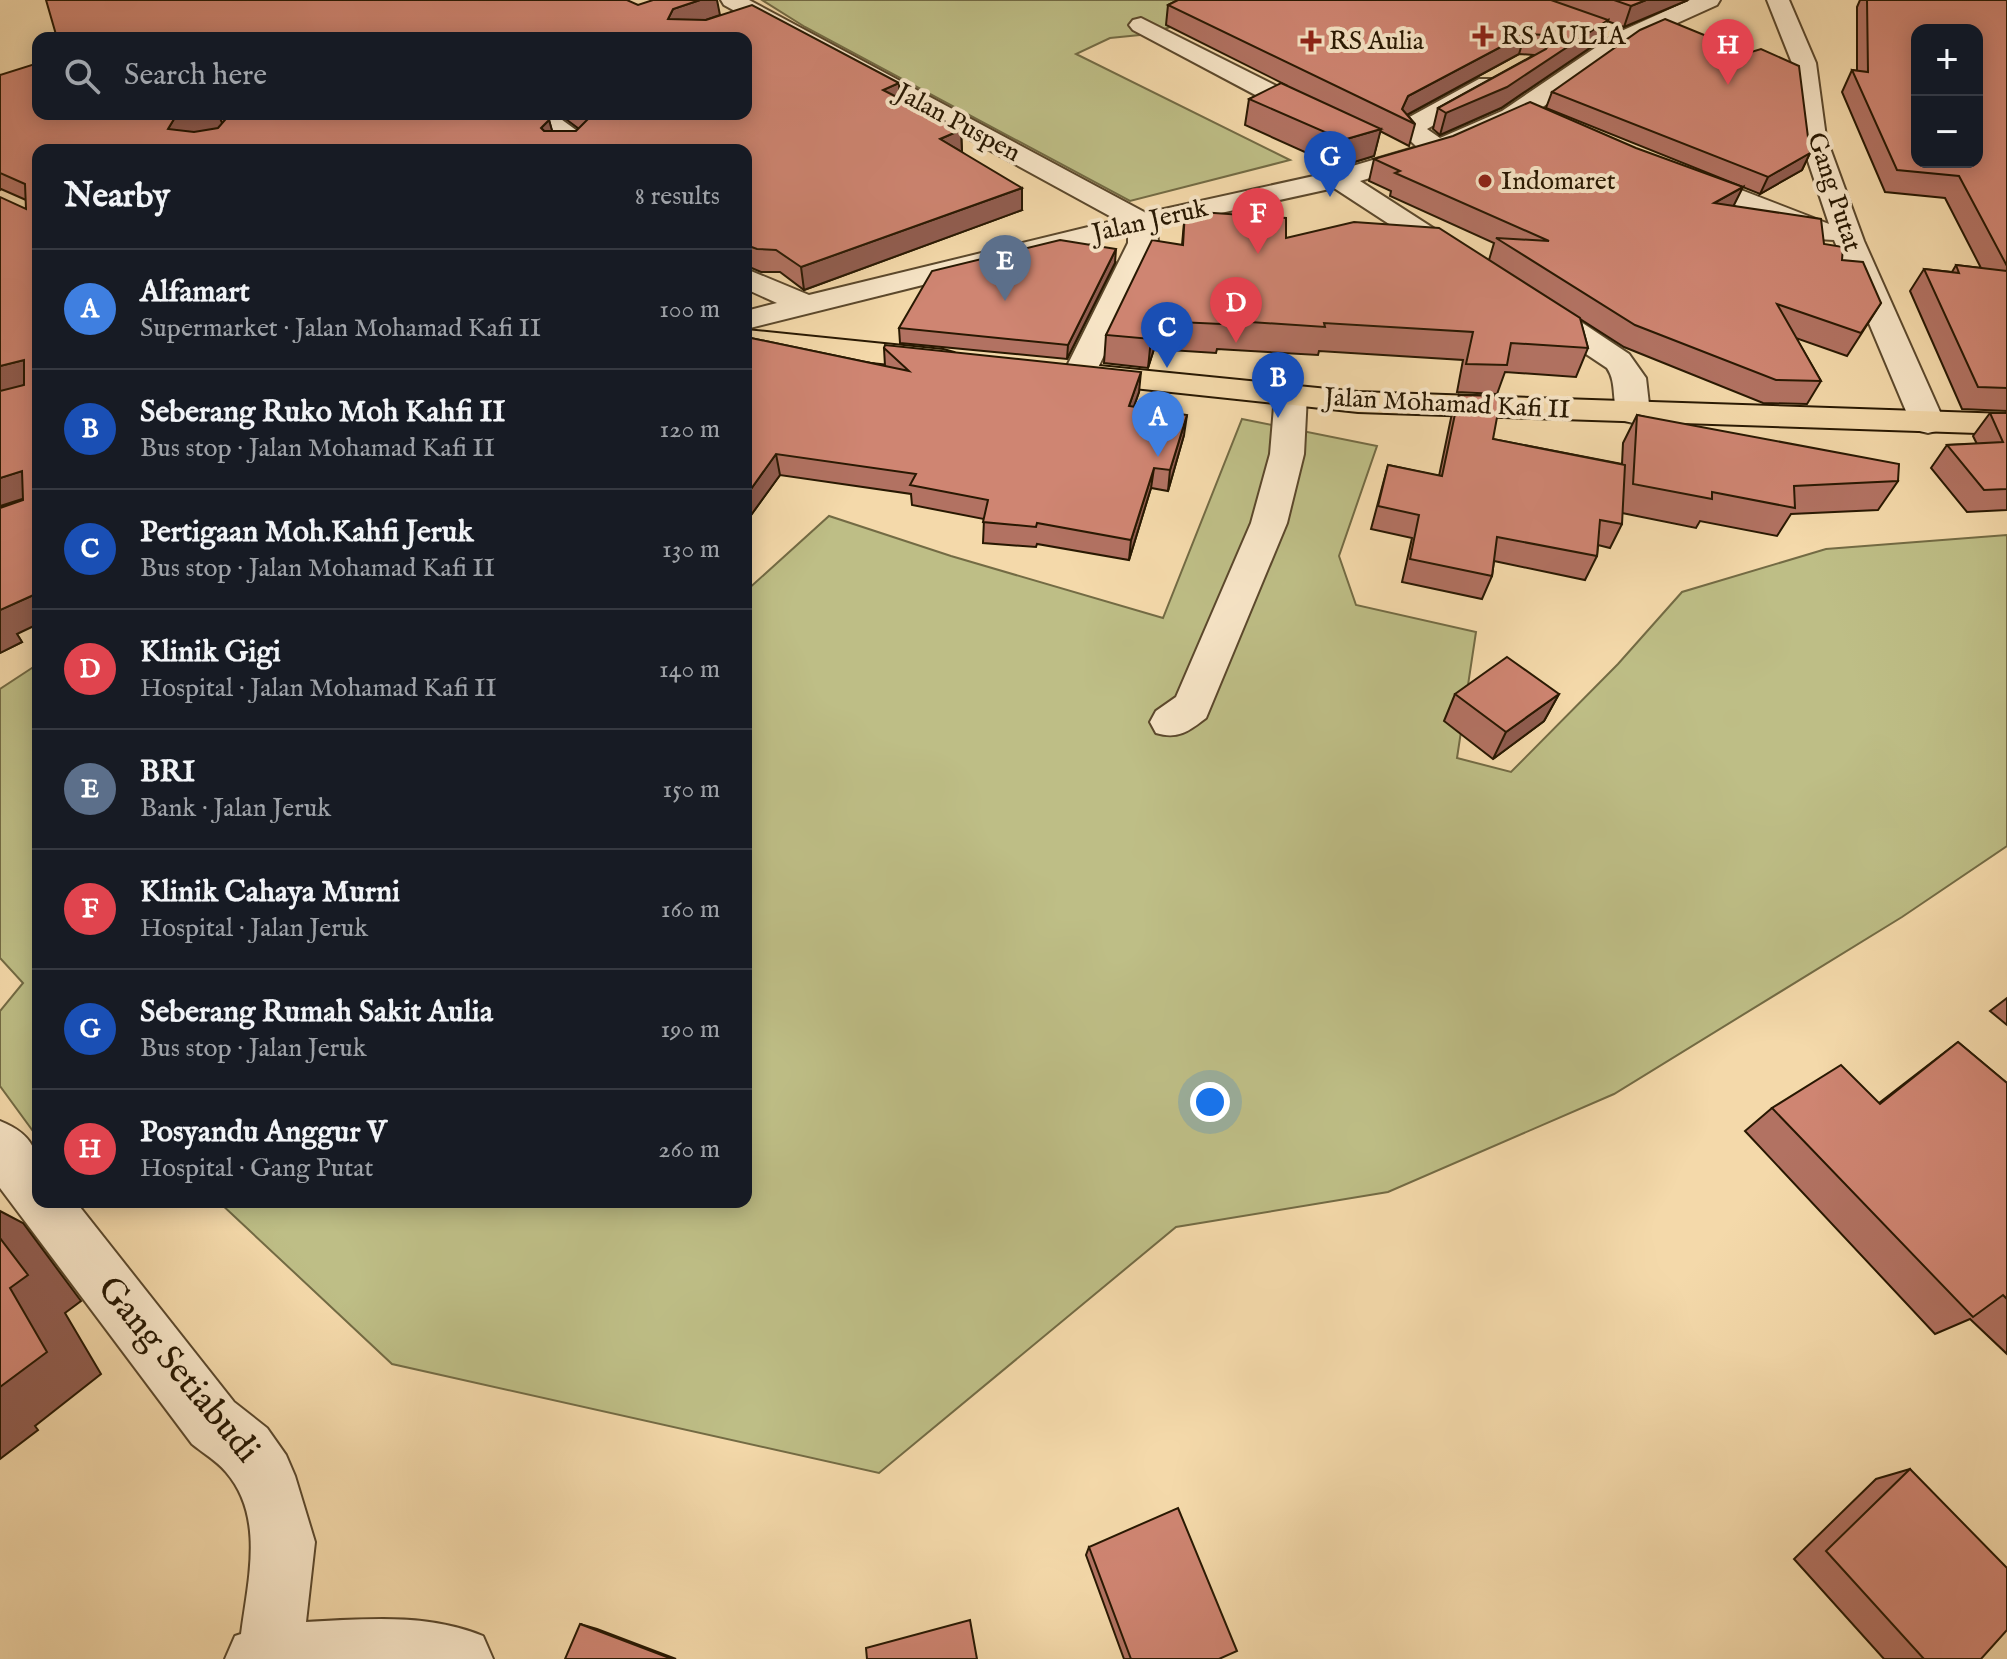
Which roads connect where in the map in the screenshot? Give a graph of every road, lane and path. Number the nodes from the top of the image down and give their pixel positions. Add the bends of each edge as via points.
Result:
1 (1709, 0) edge
2 (1778, 0) edge
3 (730, 12) edge
4 (1141, 25) dead end
5 (1598, 29) edge
6 (1625, 38) junction
7 (1535, 110) junction
8 (545, 120) edge
9 (1335, 125) edge
10 (573, 144) edge
11 (1378, 145) edge
12 (1437, 149) junction
13 (1407, 158) junction
14 (1653, 166) edge
15 (1338, 179) junction
16 (1142, 222) junction
17 (1849, 241) junction
18 (752, 281) edge
19 (806, 305) junction
20 (752, 318) edge
21 (752, 340) edge
22 (968, 363) edge
23 (1063, 372) joint
24 (1291, 395) junction
25 (1633, 413) junction
26 (1928, 423) junction
27 (2007, 424) edge
28 (1171, 722) dead end
29 (0, 1146) edge
30 (32, 1187) edge
31 (48, 1208) edge
32 (269, 1638) edge
33 (460, 1659) edge

1 - 6 street, Jalan Jeruk
2 - 17 street, Gang Putat via 1804,63 1813,137
3 - 16 street, Jalan Puspen via 755,14
4 - 9 street
5 - 6 street
6 - 7 street, Jalan Jeruk
7 - 12 street, Jalan Jeruk
7 - 12 street via 1499,78 1413,126
8 - 10 street via 578,141
11 - 13 street
12 - 13 street, Jalan Jeruk
13 - 15 street, Jalan Jeruk
14 - 17 street
15 - 16 street, Jalan Jeruk
15 - 25 street via 1618,361 1630,378
16 - 19 street, Jalan Jeruk
16 - 23 street via 1143,243
17 - 26 street, Gang Putat
18 - 19 street
19 - 20 street, Jalan Jeruk
21 - 22 main road
23 - 24 main road, Jalan Mohamad Kafi II
24 - 25 main road, Jalan Mohamad Kafi II
24 - 28 street via 1287,454 1269,523 1192,707
25 - 26 main road, Jalan Mohamad Kafi II
26 - 27 main road, Jalan Mohamad Kafi II
29 - 30 street
31 - 32 street, Gang Setiabudi via 213,1423 246,1449 265,1476 284,1542
32 - 33 street

